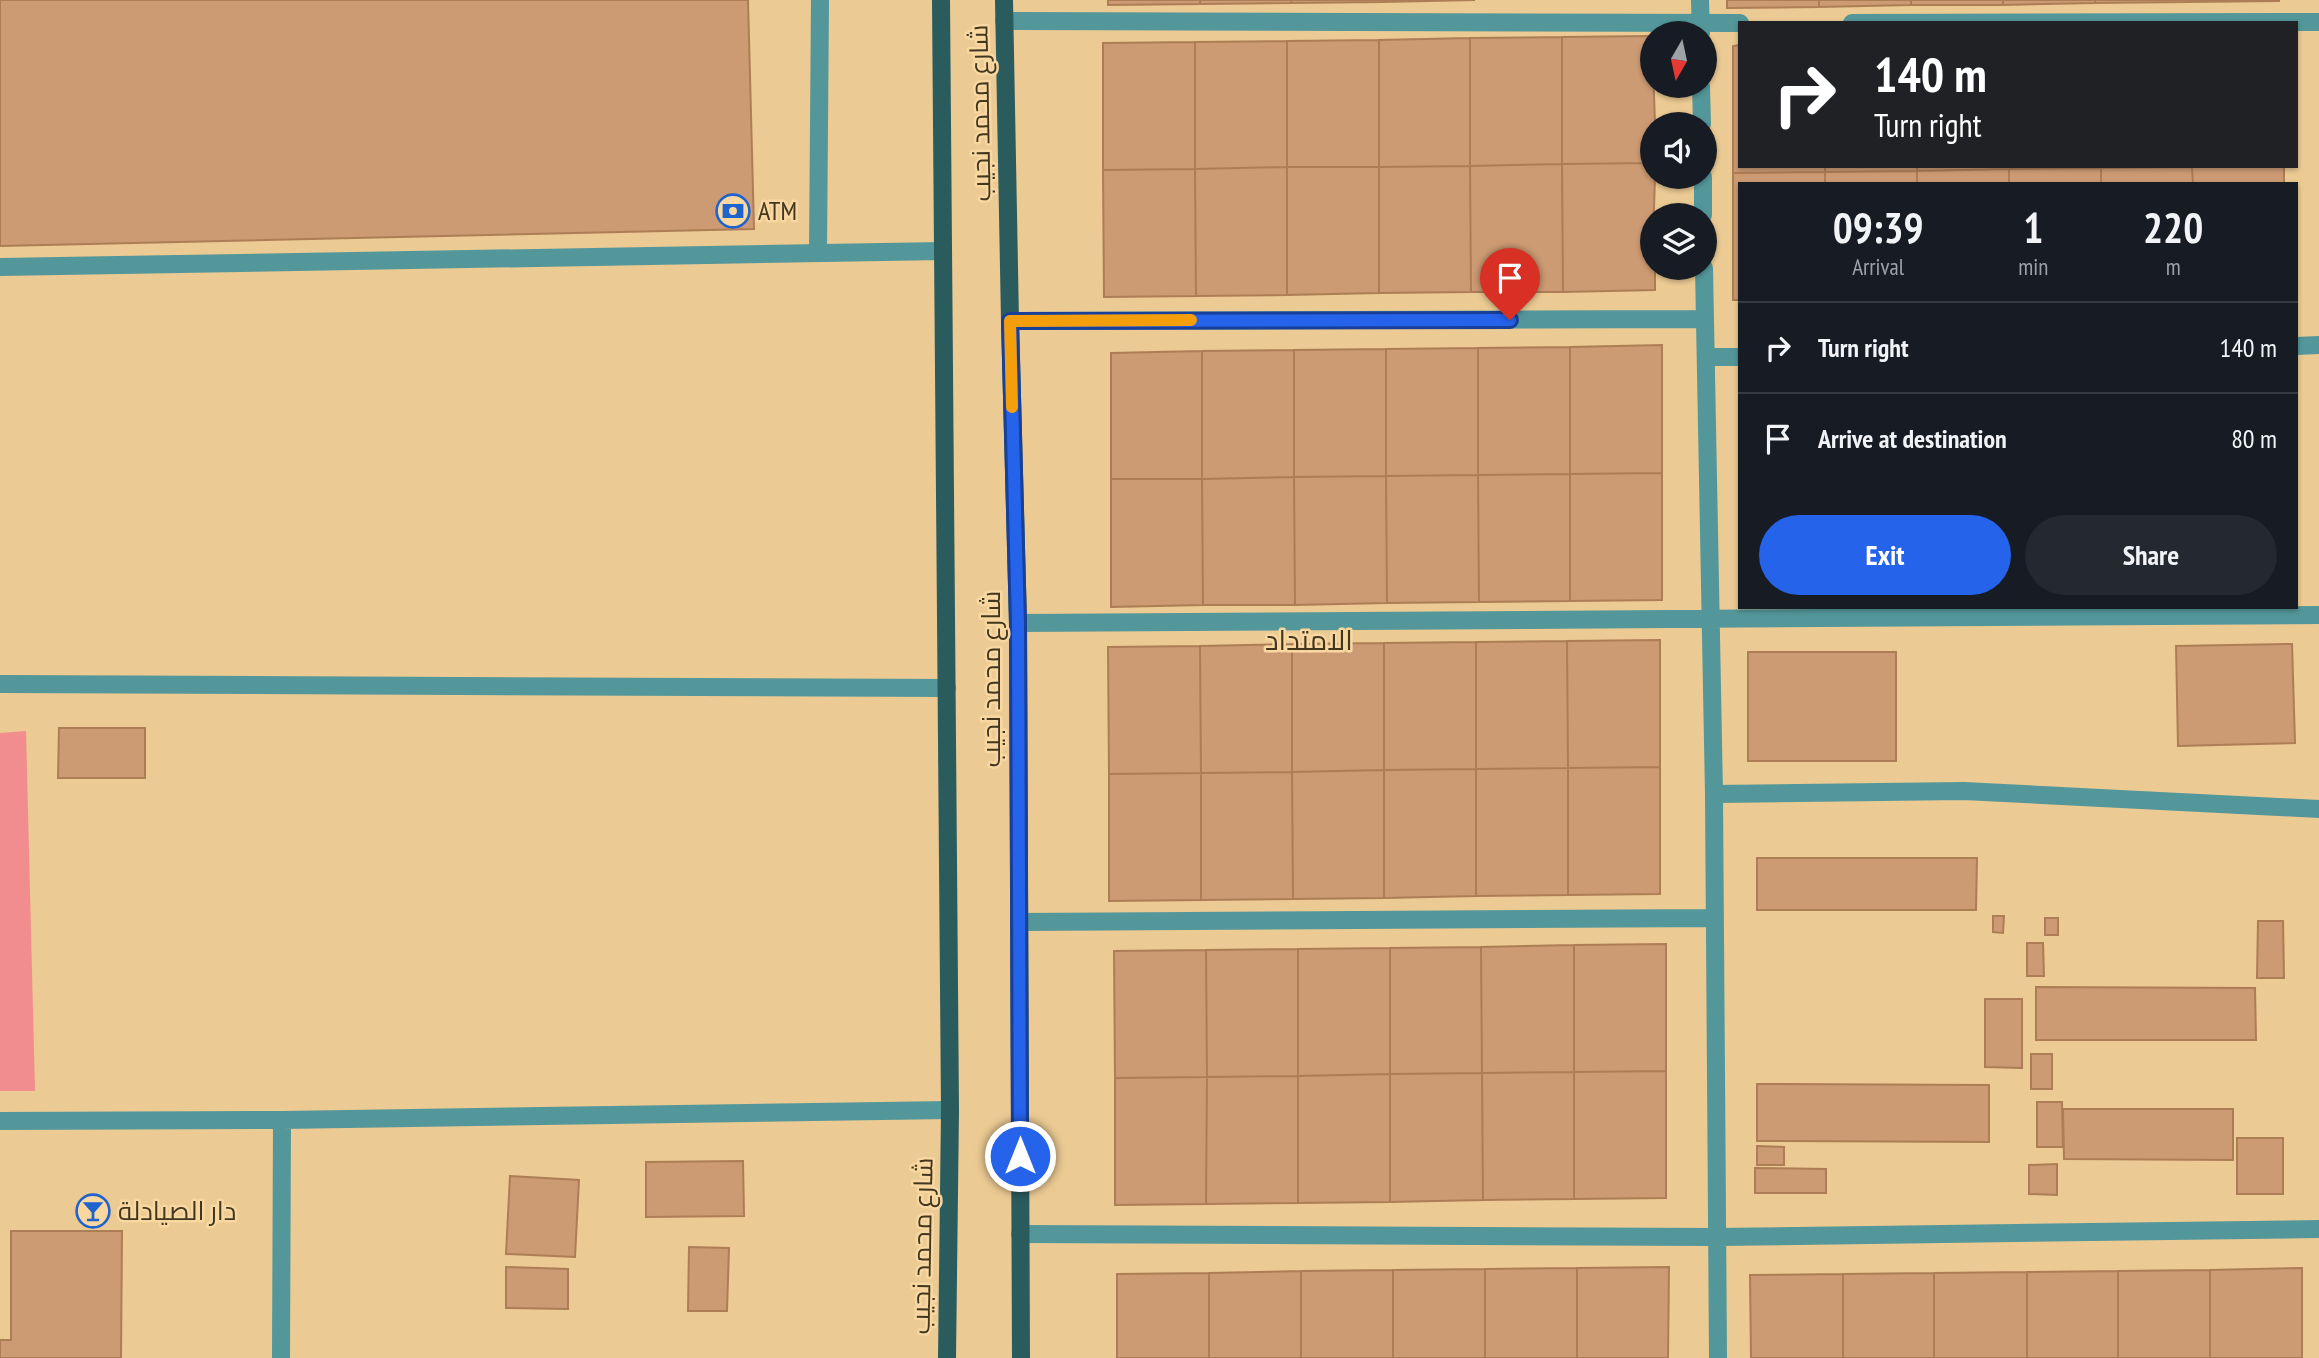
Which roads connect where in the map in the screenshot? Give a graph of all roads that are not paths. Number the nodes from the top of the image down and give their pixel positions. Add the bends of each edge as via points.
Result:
1 (820, 0) edge
2 (941, 0) edge
3 (1004, 0) edge
4 (1700, 0) edge
5 (1004, 21) junction
6 (1700, 21) edge
7 (2298, 22) edge
8 (2319, 22) edge
9 (1738, 23) edge
10 (1717, 26) edge
11 (1640, 27) edge
12 (943, 251) junction
13 (818, 253) junction
14 (0, 267) edge
15 (1704, 280) edge
16 (1705, 319) junction
17 (1010, 321) junction
18 (2319, 345) edge
19 (2298, 346) edge
20 (1706, 357) junction
21 (1738, 357) edge
22 (2180, 612) edge
23 (2319, 615) edge
24 (1711, 620) junction
25 (1018, 623) junction
26 (0, 684) edge
27 (947, 688) junction
28 (1714, 794) junction
29 (2319, 809) edge
30 (1715, 918) junction
31 (1018, 922) junction
32 (950, 1110) junction
33 (282, 1120) junction
34 (0, 1121) edge
35 (2319, 1229) edge
36 (1020, 1234) junction
37 (1717, 1237) junction
38 (281, 1358) edge
39 (947, 1358) edge
40 (1021, 1358) edge
41 (1718, 1358) edge

1 - 13 street
2 - 12 main road, شارع محمد نجيب
3 - 5 main road, شارع محمد نجيب
4 - 6 street
5 - 11 street
5 - 17 main road, شارع محمد نجيب
7 - 8 street
9 - 10 street
12 - 13 street
12 - 27 main road, شارع محمد نجيب
13 - 14 street
15 - 16 street
16 - 17 street
16 - 20 street
17 - 25 main road, شارع محمد نجيب
18 - 19 street
20 - 21 street
20 - 24 street
22 - 23 street
22 - 24 street
24 - 25 street
24 - 28 street
25 - 31 main road, شارع محمد نجيب
26 - 27 street
27 - 32 main road, شارع محمد نجيب
28 - 29 street via 1964,791
28 - 30 street
30 - 31 street
30 - 37 street
31 - 36 main road, شارع محمد نجيب
32 - 33 street
32 - 39 main road, شارع محمد نجيب
33 - 34 street
33 - 38 street
35 - 37 street
36 - 37 street
36 - 40 main road, شارع محمد نجيب
37 - 41 street

